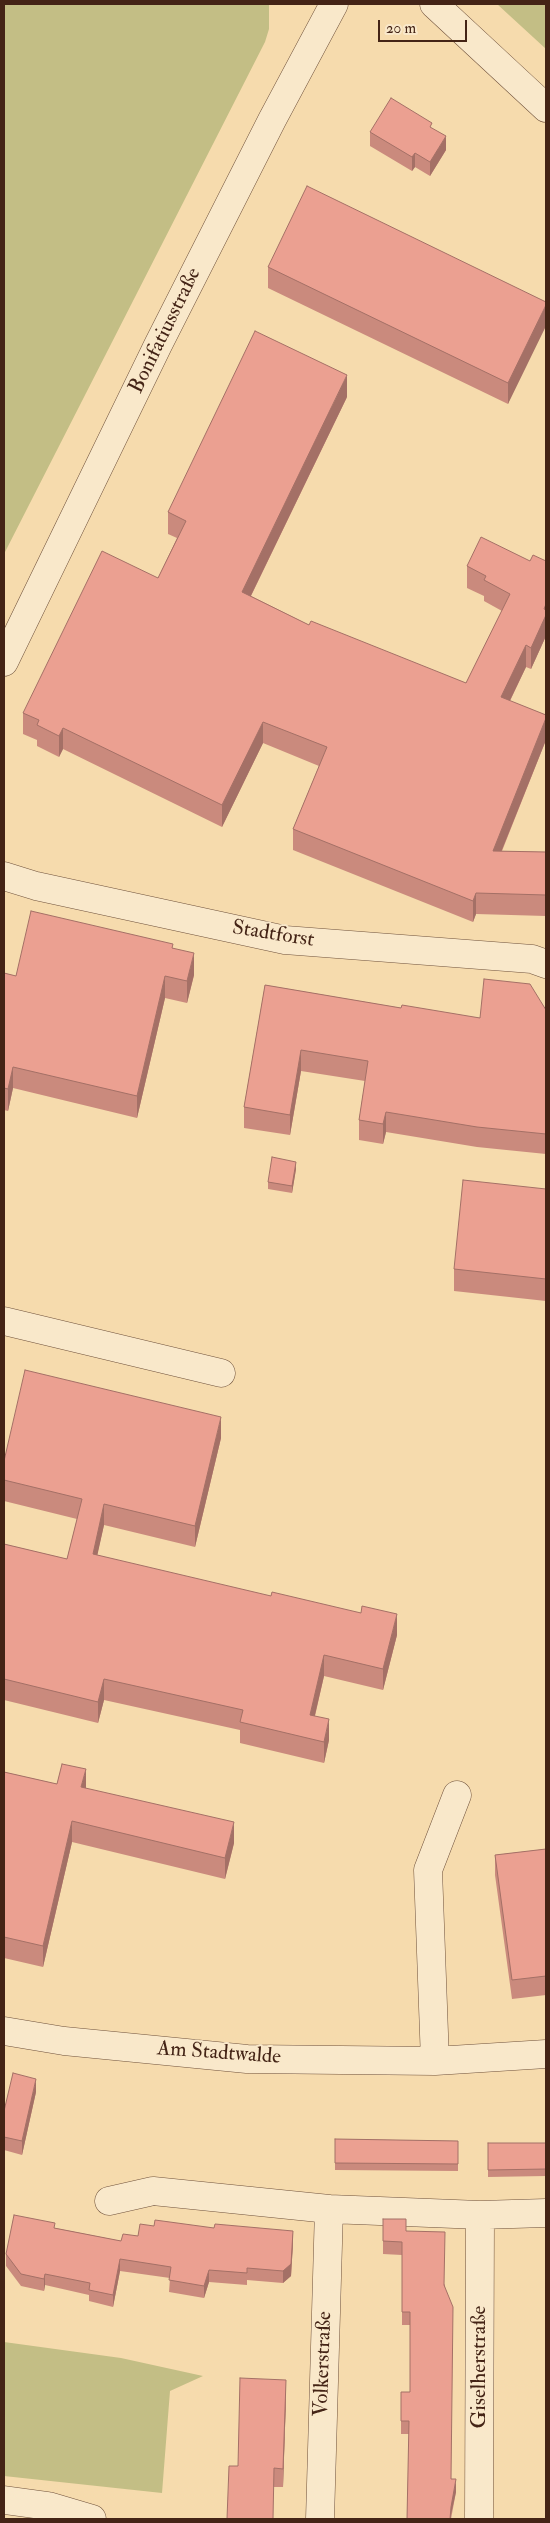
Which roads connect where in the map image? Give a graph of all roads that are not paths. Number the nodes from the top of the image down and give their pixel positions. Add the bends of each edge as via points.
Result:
1 (334, 4) edge
2 (434, 4) edge
3 (546, 108) edge
4 (4, 662) edge
5 (4, 876) edge
6 (546, 964) edge
7 (4, 1321) edge
8 (221, 1373) dead end
9 (457, 1795) dead end
10 (4, 2031) edge
11 (546, 2054) edge
12 (435, 2061) junction
13 (109, 2201) dead end
14 (329, 2209) junction
15 (546, 2213) edge
16 (480, 2215) junction
17 (4, 2500) edge
18 (92, 2519) edge
19 (320, 2519) edge
20 (480, 2519) edge

1 - 4 street, Bonifatiusstraße via 176,311
2 - 3 street
5 - 6 street, Stadtforst via 36,886 285,940 532,958
7 - 8 street
9 - 12 street via 428,1870
10 - 12 street, Am Stadtwalde via 64,2041 247,2059
11 - 12 street, Am Stadtwalde
13 - 14 street via 153,2191
14 - 16 street
14 - 19 street, Volkerstraße
15 - 16 street
16 - 20 street, Giselherstraße
17 - 18 street via 48,2506

